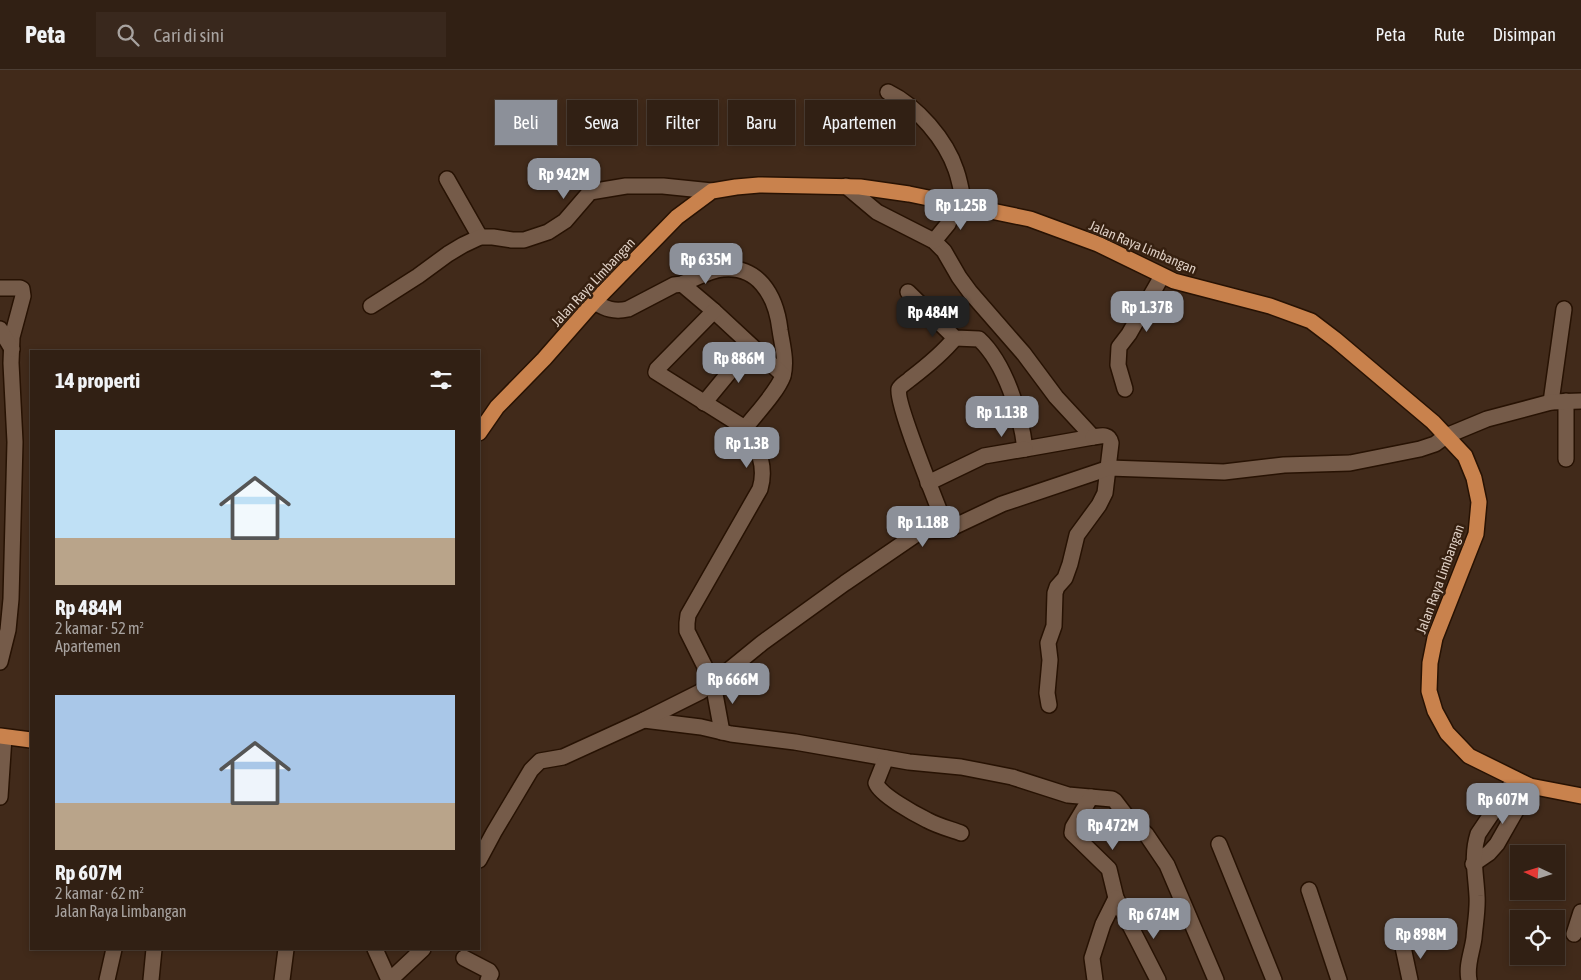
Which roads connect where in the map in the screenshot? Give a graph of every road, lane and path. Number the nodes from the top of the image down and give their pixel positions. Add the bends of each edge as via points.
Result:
1 (888, 92) dead end
2 (447, 179) dead end
3 (846, 186) junction
4 (712, 191) junction
5 (960, 204) junction
6 (480, 237) junction
7 (934, 241) junction
8 (1162, 276) junction
9 (682, 284) junction
10 (0, 288) edge
11 (908, 292) dead end
12 (594, 302) junction
13 (371, 306) dead end
14 (1564, 309) dead end
15 (714, 311) junction
16 (0, 329) edge
17 (955, 338) junction
18 (751, 346) junction
19 (12, 349) junction
20 (783, 375) junction
21 (1125, 389) dead end
22 (1566, 401) edge
23 (704, 403) junction
24 (744, 428) junction
25 (480, 432) edge
26 (1446, 436) junction
27 (1093, 437) junction
28 (1025, 449) junction
29 (1566, 459) dead end
30 (1109, 468) junction
31 (928, 483) junction
32 (948, 530) junction
33 (0, 662) edge
34 (713, 683) junction
35 (1049, 705) dead end
36 (644, 720) junction
37 (722, 732) junction
38 (2, 737) edge
39 (30, 740) edge
40 (886, 758) junction
41 (1515, 779) junction
42 (1530, 786) junction
43 (1581, 796) edge
44 (0, 797) edge
45 (1091, 797) junction
46 (961, 833) dead end
47 (1219, 844) dead end
48 (480, 858) edge
49 (1473, 864) junction
50 (1309, 890) dead end
51 (1116, 898) junction
52 (1581, 912) edge
53 (1574, 934) dead end
54 (1403, 947) dead end
55 (114, 950) edge
56 (154, 950) edge
57 (286, 950) edge
58 (375, 950) edge
59 (421, 950) edge
60 (464, 958) dead end
61 (107, 980) edge
62 (151, 980) edge
63 (282, 980) edge
64 (389, 980) edge
65 (488, 980) edge
66 (1095, 980) edge
67 (1158, 980) edge
68 (1216, 980) edge
69 (1274, 980) edge
70 (1339, 980) edge
71 (1410, 980) edge
72 (1469, 980) edge

1 - 5 street via 907,104 942,142 956,171
2 - 6 street
3 - 4 highway, Jalan Raya Limbangan via 759,185
3 - 5 highway, Jalan Raya Limbangan
3 - 7 street via 877,212
4 - 6 street via 663,186 610,188 590,192 565,221 548,232 524,240
4 - 12 highway, Jalan Raya Limbangan via 677,217
5 - 7 street
5 - 8 highway, Jalan Raya Limbangan via 1041,223 1098,244
6 - 13 street via 448,254
7 - 27 street via 970,292
8 - 21 street via 1119,347 1118,365
8 - 26 highway, Jalan Raya Limbangan via 1270,306 1311,321
9 - 12 street via 620,311 606,309
9 - 15 street
9 - 20 street via 726,269 744,272 768,289 779,322
10 - 19 street via 16,287 23,291
11 - 17 street
12 - 25 highway, Jalan Raya Limbangan via 497,408
14 - 22 street
15 - 18 street
15 - 23 street via 656,371
16 - 19 street
17 - 28 street via 979,339 986,345 1008,386 1022,428
17 - 31 street via 936,359 899,389
18 - 20 street
18 - 23 street
19 - 33 street via 15,442 11,599
20 - 24 street
22 - 26 street via 1487,419
22 - 29 street
23 - 24 street
24 - 34 street via 760,454 762,483 687,622 688,631
26 - 30 street via 1420,449 1350,463 1284,465 1224,472
26 - 41 highway, Jalan Raya Limbangan via 1465,456 1479,502 1476,534 1435,638 1429,691 1447,733 1469,756
27 - 28 street
27 - 30 street via 1110,438
28 - 31 street via 984,456
30 - 32 street via 1002,504
30 - 35 street via 1105,493 1078,535 1065,578 1055,594 1054,626 1048,643
31 - 32 street
32 - 34 street via 921,531 762,643
34 - 36 street
34 - 37 street
36 - 37 street
36 - 48 street via 563,757 540,761
37 - 40 street
38 - 39 highway
38 - 44 street
40 - 45 street via 970,769 1012,777 1061,794
40 - 46 street via 877,786 928,821
41 - 42 highway, Jalan Raya Limbangan
41 - 49 street via 1478,834
42 - 43 highway, Jalan Raya Limbangan
42 - 49 street via 1497,844
45 - 51 street via 1072,833 1107,866
45 - 68 street via 1115,801 1146,834 1162,857
47 - 69 street
49 - 72 street via 1477,897 1474,940 1468,964
50 - 70 street
51 - 66 street via 1092,958
51 - 67 street
52 - 53 street
54 - 71 street
55 - 61 street
56 - 62 street
57 - 63 street
58 - 64 street
59 - 64 street
60 - 65 street via 489,971

